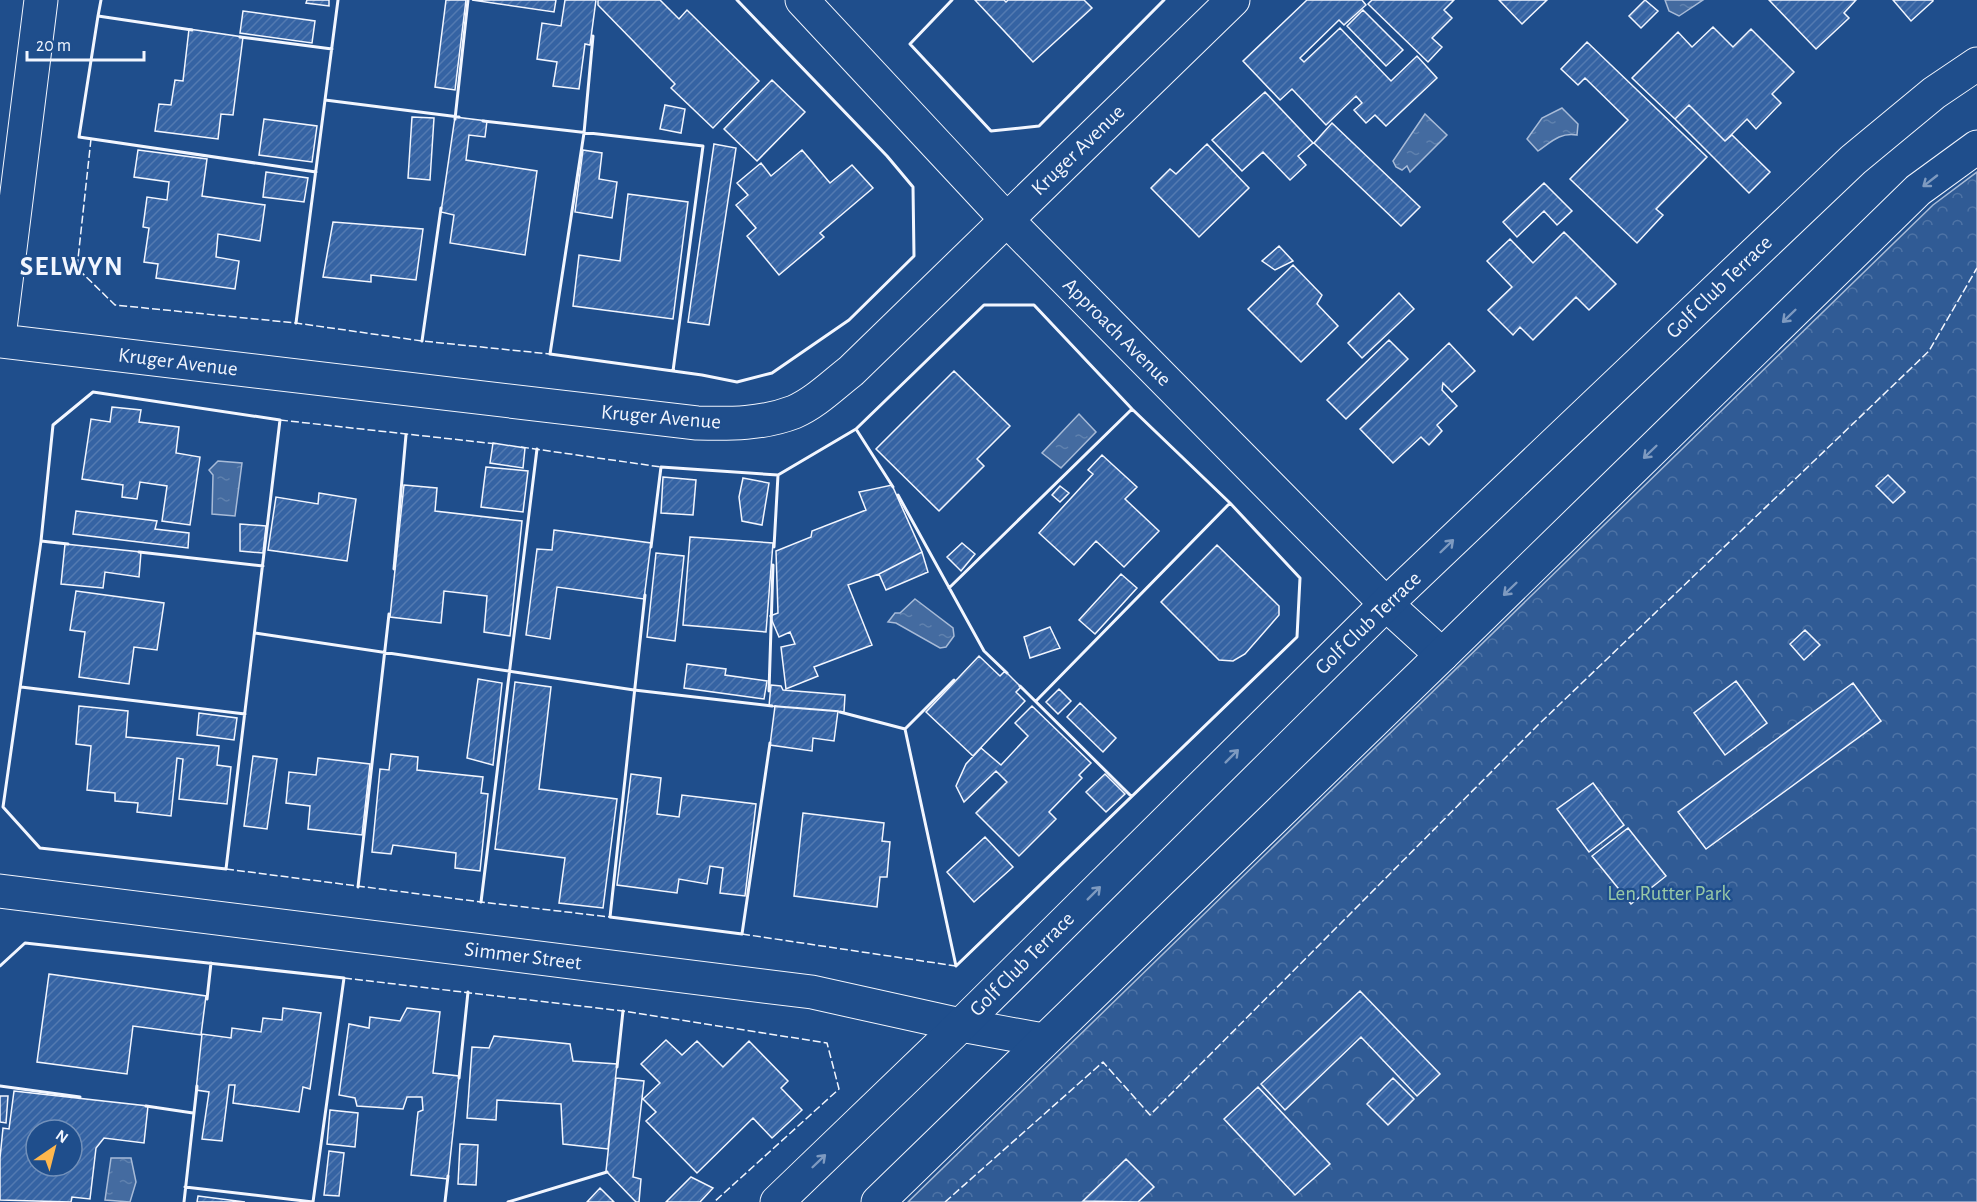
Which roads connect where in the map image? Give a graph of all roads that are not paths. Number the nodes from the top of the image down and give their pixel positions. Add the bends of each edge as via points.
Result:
1 (41, 0) edge
2 (802, 0) edge
3 (1233, 0) edge
4 (1977, 64) edge
5 (1977, 147) edge
6 (1007, 220) junction
7 (0, 329) edge
8 (0, 341) edge
9 (1386, 604) junction
10 (1442, 656) junction
11 (0, 891) edge
12 (961, 1025) junction
13 (1043, 1040) junction
14 (777, 1202) edge
15 (878, 1202) edge

1 - 7 street
2 - 6 street, Approach Avenue
3 - 6 street, Kruger Avenue
9 -> 4 street, Golf Club Terrace via 1853,160 1934,93
5 -> 10 street via 1918,190
6 - 8 street, Kruger Avenue via 851,371 821,395 795,411 736,424 697,423
6 - 9 street, Approach Avenue
9 - 10 street, Approach Avenue
12 -> 9 street, Golf Club Terrace
10 - 13 street
11 - 12 street, Simmer Street via 812,992
12 - 13 street, Simmer Street
14 -> 12 street, Golf Club Terrace
13 - 15 street

